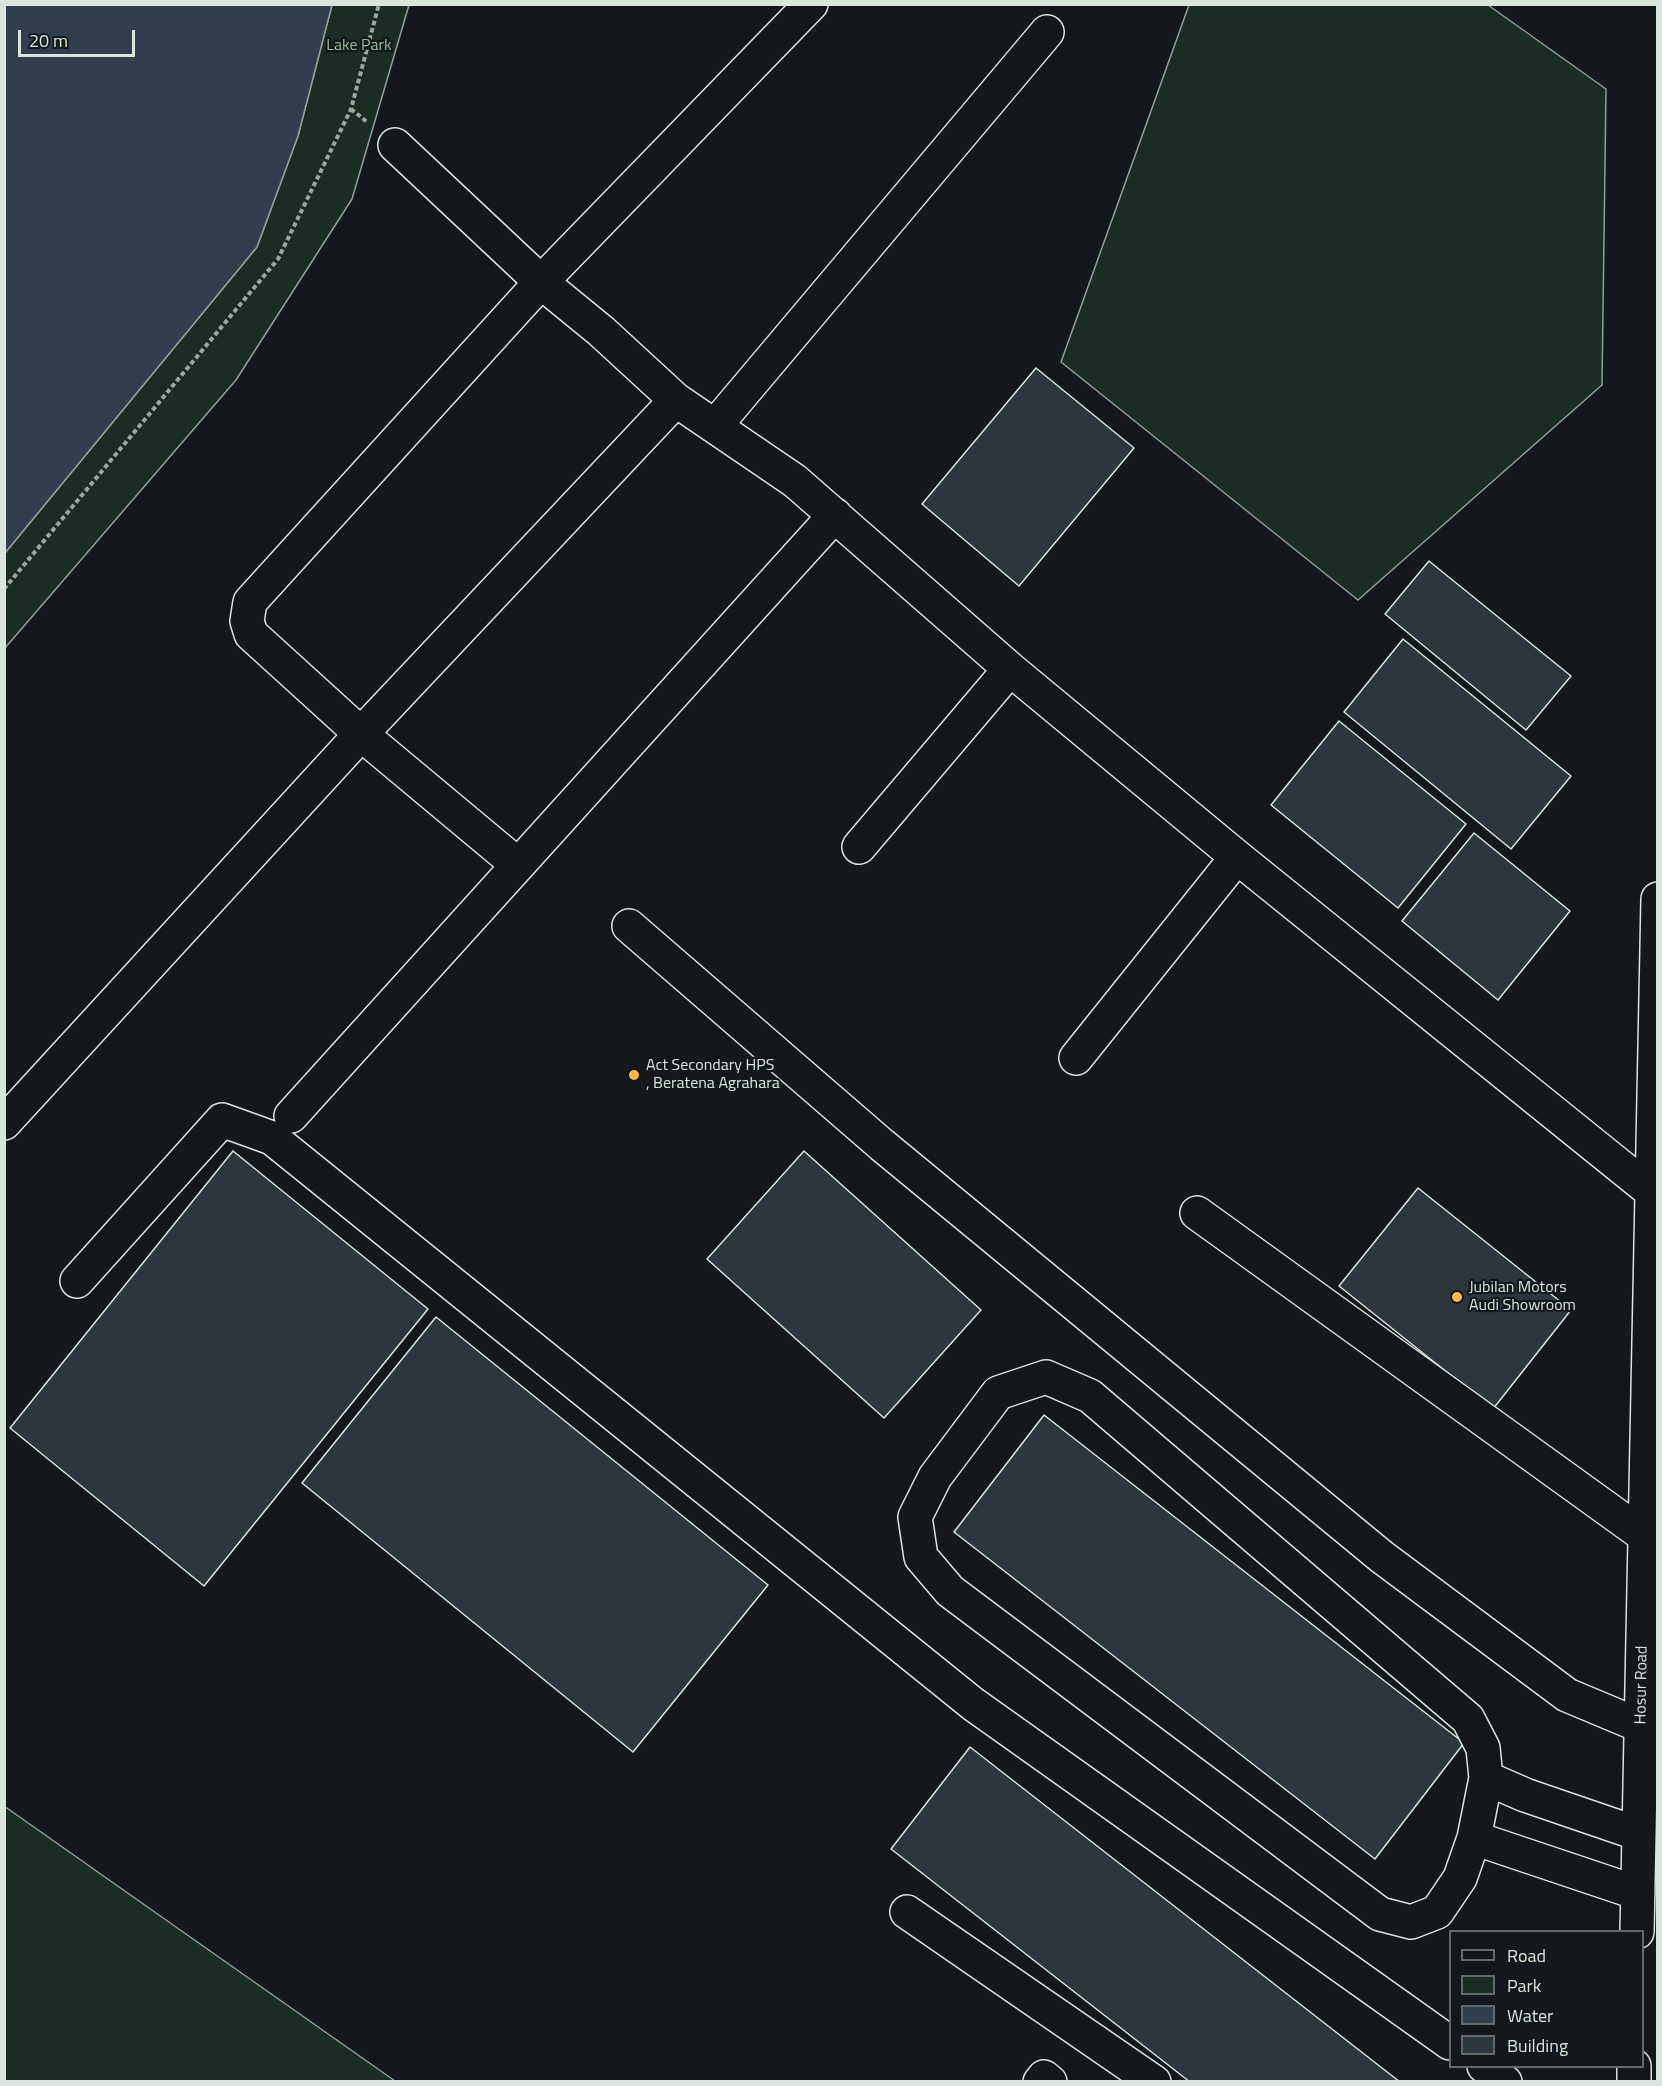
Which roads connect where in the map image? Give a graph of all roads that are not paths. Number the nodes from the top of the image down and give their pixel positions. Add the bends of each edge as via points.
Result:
1 (811, 4) edge
2 (1047, 32) dead end
3 (395, 146) dead end
4 (541, 282) junction
5 (676, 400) junction
6 (715, 426) junction
7 (835, 515) junction
8 (1010, 669) junction
9 (361, 734) junction
10 (859, 847) dead end
11 (1237, 857) junction
12 (518, 866) junction
13 (1658, 899) edge
14 (629, 926) dead end
15 (1076, 1058) dead end
16 (291, 1116) dead end
17 (4, 1123) edge
18 (1652, 1192) junction
19 (1197, 1213) dead end
20 (77, 1281) dead end
21 (1645, 1536) junction
22 (1641, 1726) junction
23 (1486, 1778) junction
24 (1639, 1834) junction
25 (1474, 1838) junction
26 (1638, 1893) junction
27 (907, 1912) dead end
28 (1637, 1930) edge
29 (1449, 2042) edge
30 (1485, 2068) edge
31 (1040, 2082) edge
32 (1050, 2082) edge
33 (1154, 2082) edge
34 (1505, 2082) edge

1 - 4 street
2 - 6 street
3 - 4 street
4 - 5 street
4 - 9 street via 250,602 247,621 251,634
5 - 6 street
5 - 9 street
6 - 7 street via 795,481
7 - 8 street
7 - 12 street
8 - 10 street
8 - 11 street
9 - 12 street
9 - 17 street
11 - 15 street
11 - 18 street
12 - 16 street
13 - 18 street, Hosur Road
14 - 22 street via 882,1145 1383,1557 1567,1695
18 - 21 street, Hosur Road
19 - 21 street
20 - 29 street via 222,1120 272,1138 974,1704
21 - 22 street, Hosur Road
22 - 24 street, Hosur Road
23 - 24 street
23 - 25 street
23 - 25 street via 1483,1748 1468,1719 1090,1396 1046,1377 998,1393 935,1477 915,1517 921,1557 950,1591 1380,1914 1411,1922 1437,1912 1460,1878
24 - 26 street, Hosur Road
25 - 26 street
26 - 28 street, Hosur Road
27 - 33 street
30 - 34 street
31 - 32 street via 1044,2077

